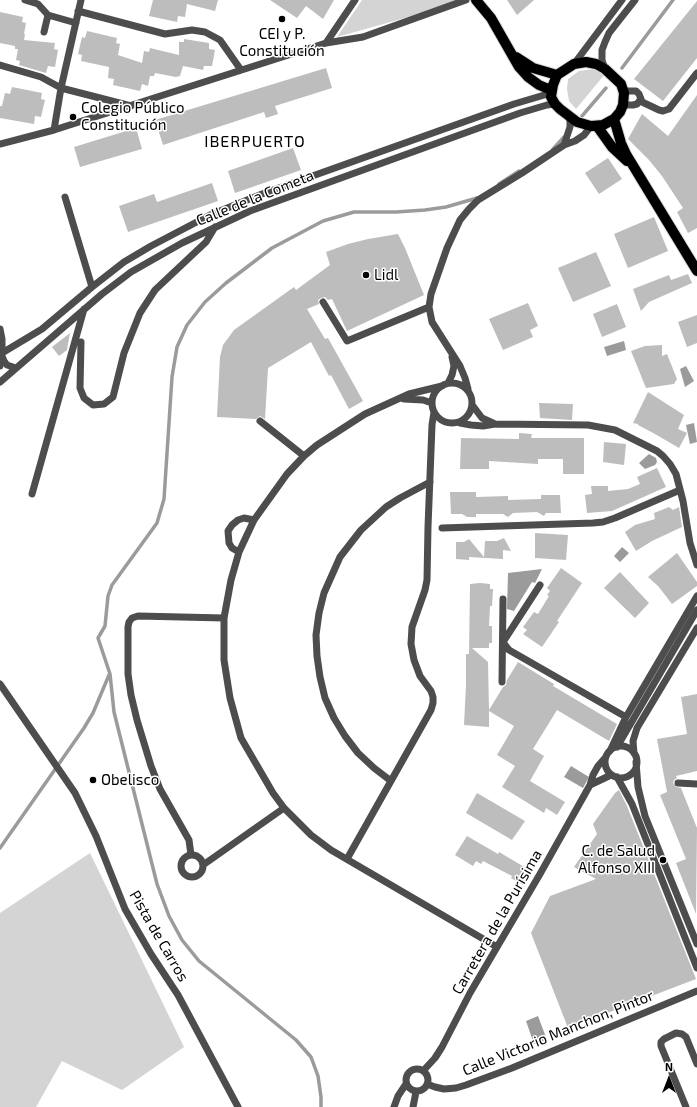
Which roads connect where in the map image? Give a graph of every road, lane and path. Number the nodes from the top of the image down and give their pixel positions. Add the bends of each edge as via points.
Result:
1 (25, 0) edge
2 (81, 0) edge
3 (355, 0) edge
4 (466, 0) edge
5 (476, 0) edge
6 (622, 0) edge
7 (634, 0) edge
8 (78, 11) junction
9 (48, 15) junction
10 (76, 24) junction
11 (44, 32) dead end
12 (326, 43) junction
13 (513, 55) junction
14 (574, 64) junction
15 (0, 67) edge
16 (605, 69) junction
17 (241, 70) junction
18 (697, 73) edge
19 (557, 75) junction
20 (61, 88) junction
21 (551, 91) junction
22 (624, 93) junction
23 (640, 101) junction
24 (555, 104) junction
25 (623, 104) junction
26 (131, 106) junction
27 (570, 118) junction
28 (614, 119) junction
29 (594, 126) junction
30 (54, 130) junction
31 (0, 144) edge
32 (564, 145) junction
33 (632, 165) junction
34 (65, 197) dead end
35 (215, 227) junction
36 (697, 271) edge
37 (92, 287) junction
38 (323, 302) dead end
39 (429, 307) junction
40 (84, 309) junction
41 (0, 329) edge
42 (82, 342) dead end
43 (2, 353) junction
44 (452, 356) junction
45 (0, 366) edge
46 (16, 368) junction
47 (0, 382) edge
48 (445, 385) junction
49 (468, 390) junction
50 (394, 401) junction
51 (432, 404) junction
52 (473, 406) junction
53 (434, 412) junction
54 (260, 421) dead end
55 (460, 423) junction
56 (495, 424) junction
57 (304, 456) junction
58 (430, 482) junction
59 (680, 490) junction
60 (32, 494) dead end
61 (254, 520) junction
62 (442, 528) dead end
63 (239, 552) junction
64 (696, 562) edge
65 (540, 585) dead end
66 (697, 596) edge
67 (503, 599) dead end
68 (697, 610) edge
69 (224, 618) junction
70 (697, 628) edge
71 (503, 642) junction
72 (502, 682) dead end
73 (0, 684) edge
74 (626, 717) junction
75 (617, 747) junction
76 (610, 751) junction
77 (634, 753) junction
78 (606, 758) junction
79 (636, 762) junction
80 (614, 776) junction
81 (391, 781) junction
82 (678, 783) dead end
83 (697, 784) edge
84 (590, 785) junction
85 (284, 808) junction
86 (191, 855) junction
87 (347, 859) junction
88 (203, 866) junction
89 (697, 944) edge
90 (497, 947) junction
91 (697, 968) edge
92 (697, 991) edge
93 (697, 1064) edge
94 (423, 1071) junction
95 (406, 1084) junction
96 (427, 1084) junction
97 (416, 1092) junction
98 (238, 1107) edge
99 (394, 1107) edge
100 (413, 1107) edge
101 (686, 1107) edge

1 - 9 street via 38,4
2 - 8 street
3 - 12 street
4 - 12 street via 363,37
5 - 13 main road via 491,18
6 - 14 street
7 - 16 street via 605,42 602,60
8 - 10 street
8 - 17 street via 165,34 192,30 205,32 220,40
9 - 10 street
9 - 11 street
10 - 20 street
12 - 17 street
13 - 19 main road via 533,68
13 - 21 main road via 528,77
14 - 16 main road via 586,62
14 - 19 main road
15 - 20 street via 41,77
16 - 22 main road via 620,84
17 - 26 street
18 - 23 street via 669,109 659,110
19 - 21 main road
20 - 26 street
20 - 30 street
21 - 24 main road
21 - 37 street, Calle de la Cometa via 210,215 150,246
22 - 23 street via 627,90 636,91 641,97
22 - 25 main road
23 - 25 street via 633,105
24 - 27 main road
24 - 35 street, Calle de la Cometa via 520,113 250,211
25 - 28 main road
26 - 30 street
27 - 29 main road via 584,125
27 - 32 street
28 - 29 main road
28 - 33 main road via 620,143
29 - 32 street via 575,141
29 - 33 main road
30 - 31 street
32 - 39 street via 478,200 469,209 460,220 447,248
33 - 36 main road
34 - 37 street
35 - 40 street, Calle de la Cometa via 131,272
35 - 42 street via 206,242 155,290 140,313 124,353 113,398 104,404 93,405 84,398 80,388
37 - 43 street, Calle de la Cometa via 42,329
38 - 39 street via 347,341
39 - 44 street via 432,322
40 - 46 street, Calle de la Cometa
40 - 60 street
41 - 43 street
43 - 45 street
43 - 46 street via 7,365
44 - 48 street via 452,375
44 - 49 street via 460,366
46 - 47 street, Calle de la Cometa
48 - 49 street via 455,383
48 - 50 street via 425,389
48 - 51 street via 435,394
49 - 52 street
50 - 51 street via 413,399
50 - 57 street via 350,422
51 - 53 street
52 - 55 street via 471,414
52 - 56 street via 482,418
53 - 55 street via 445,422
53 - 58 street
54 - 57 street
55 - 56 street via 471,426
56 - 59 street via 588,426 615,430 663,456 676,474
57 - 61 street via 283,479
58 - 81 street via 427,580 412,627 411,644 414,660 420,676 431,691 433,703
58 - 81 street via 386,507 361,530 340,557 324,592 316,635 320,677 325,698 334,718 364,758
59 - 62 street via 603,522
59 - 64 street
61 - 63 street
61 - 63 street via 238,520 228,530 229,543
63 - 69 street
65 - 71 street
66 - 74 street
67 - 71 street
68 - 75 street
69 - 85 street via 224,660 235,719 241,738
69 - 86 street via 138,616 132,618 128,627 128,674 137,720 160,789 189,840
70 - 77 street via 637,728 633,741
71 - 72 street
71 - 74 street via 509,650
73 - 98 street, Pista de Carros via 75,793 125,909 178,995
74 - 76 street
75 - 76 street
75 - 77 street via 626,747
76 - 78 street
77 - 79 street
78 - 80 street via 606,767
78 - 84 street, Carretera de la Purísima via 598,766
79 - 80 street via 634,771 626,777
79 - 89 street via 638,787 645,816
80 - 84 street
80 - 91 street via 632,804
81 - 87 street
82 - 83 street
84 - 90 street, Carretera de la Purísima
85 - 87 street via 312,835
85 - 88 street
86 - 88 street via 199,858
86 - 88 street via 186,856 181,863 185,875 193,878 201,874
87 - 90 street
90 - 94 street, Carretera de la Purísima via 442,1047
92 - 96 street, Calle Victorio Manchon, Pintor via 466,1085 444,1089
93 - 101 street via 686,1037 682,1034 676,1033 661,1042
94 - 95 street via 410,1071
94 - 96 street via 428,1077
95 - 97 street
95 - 99 street
96 - 97 street via 424,1089
97 - 100 street

